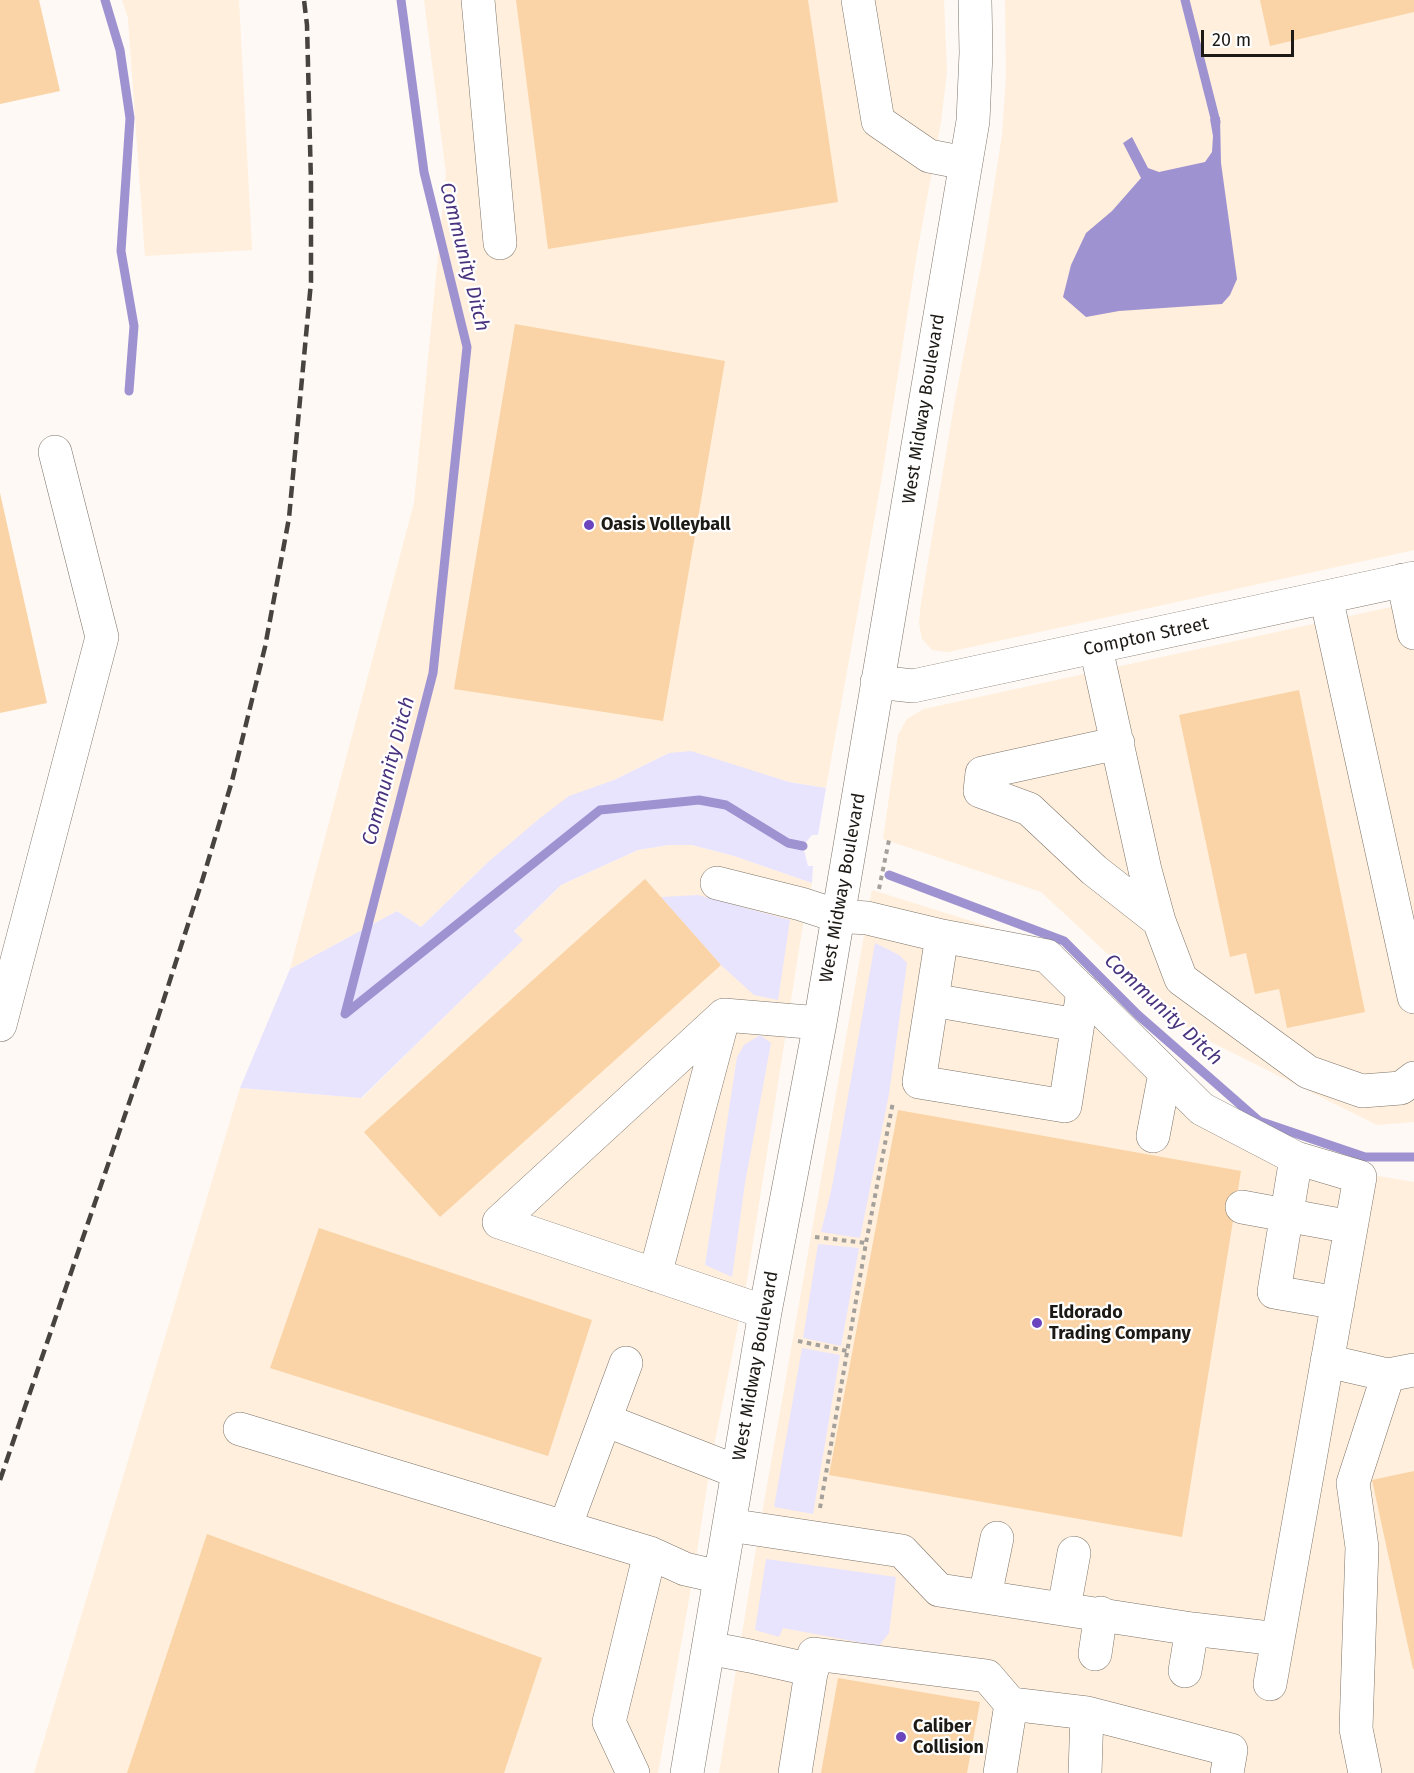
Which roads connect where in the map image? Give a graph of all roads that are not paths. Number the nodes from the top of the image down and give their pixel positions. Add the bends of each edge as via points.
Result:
1 (478, 0) edge
2 (858, 0) edge
3 (975, 0) edge
4 (966, 163) junction
5 (500, 243) dead end
6 (55, 452) dead end
7 (1408, 579) edge
8 (1326, 597) junction
9 (1414, 633) edge
10 (1096, 648) junction
11 (877, 682) junction
12 (1118, 743) junction
13 (717, 883) dead end
14 (838, 916) junction
15 (1159, 921) junction
16 (942, 936) junction
17 (1083, 991) junction
18 (1414, 997) edge
19 (932, 1000) junction
20 (724, 1015) junction
21 (820, 1023) junction
22 (0, 1025) edge
23 (1077, 1025) junction
24 (1165, 1073) junction
25 (1414, 1078) edge
26 (1153, 1136) dead end
27 (1296, 1158) junction
28 (1242, 1207) dead end
29 (1286, 1216) junction
30 (1351, 1227) junction
31 (655, 1275) junction
32 (1338, 1303) junction
33 (765, 1312) junction
34 (1327, 1361) junction
35 (626, 1363) dead end
36 (1401, 1373) edge
37 (605, 1420) junction
38 (240, 1430) dead end
39 (738, 1472) junction
40 (729, 1525) junction
41 (565, 1527) junction
42 (996, 1538) dead end
43 (650, 1553) junction
44 (1074, 1553) dead end
45 (720, 1577) junction
46 (985, 1596) junction
47 (1064, 1608) junction
48 (1101, 1613) junction
49 (1192, 1629) junction
50 (1278, 1639) junction
51 (708, 1648) junction
52 (1095, 1654) dead end
53 (812, 1670) junction
54 (1185, 1671) dead end
55 (1270, 1684) dead end
56 (1011, 1704) junction
57 (1087, 1713) junction
58 (633, 1773) edge
59 (687, 1773) edge
60 (795, 1773) edge
61 (1000, 1773) edge
62 (1084, 1773) edge
63 (1227, 1773) edge
64 (1365, 1773) edge

1 - 5 street
2 - 4 street via 878,121 929,156
3 - 4 street, West Midway Boulevard via 975,89
4 - 11 street, West Midway Boulevard
6 - 22 street via 102,637
7 - 8 street, Compton Street
7 - 9 street
8 - 10 street, Compton Street
8 - 18 street
10 - 11 street, Compton Street via 913,686
10 - 12 street
11 - 14 street, West Midway Boulevard
12 - 15 street
12 - 15 street via 982,773 980,790 1029,809 1094,870
13 - 14 street
14 - 16 street via 867,918
14 - 21 street, West Midway Boulevard
15 - 25 street via 1181,979 1308,1072 1362,1091 1401,1088
16 - 17 street via 1047,956
16 - 19 street
17 - 23 street
17 - 24 street
19 - 23 street
19 - 23 street via 919,1082 1065,1106
20 - 21 street
20 - 31 street
20 - 31 street via 499,1222
21 - 33 street, West Midway Boulevard
24 - 26 street
24 - 27 street via 1202,1109
27 - 29 street
27 - 30 street via 1360,1177
28 - 29 street
29 - 30 street
29 - 32 street via 1274,1292
30 - 32 street
31 - 33 street
32 - 34 street
33 - 39 street, West Midway Boulevard
34 - 36 street
34 - 50 street
35 - 37 street
36 - 64 street via 1353,1483 1362,1547 1356,1729
37 - 39 street
37 - 41 street
38 - 41 street
39 - 40 street, West Midway Boulevard
40 - 45 street, West Midway Boulevard
40 - 46 street via 902,1551 939,1590
41 - 43 street
42 - 46 street
43 - 45 street via 685,1569
43 - 58 street via 609,1722
44 - 47 street
45 - 51 street, West Midway Boulevard
46 - 47 street
47 - 48 street
48 - 49 street
48 - 52 street
49 - 50 street
49 - 54 street
50 - 55 street
51 - 53 street
51 - 59 street, West Midway Boulevard
53 - 56 street via 814,1654 987,1676
53 - 60 street
56 - 57 street
56 - 61 street
57 - 62 street
57 - 63 street via 1231,1750

